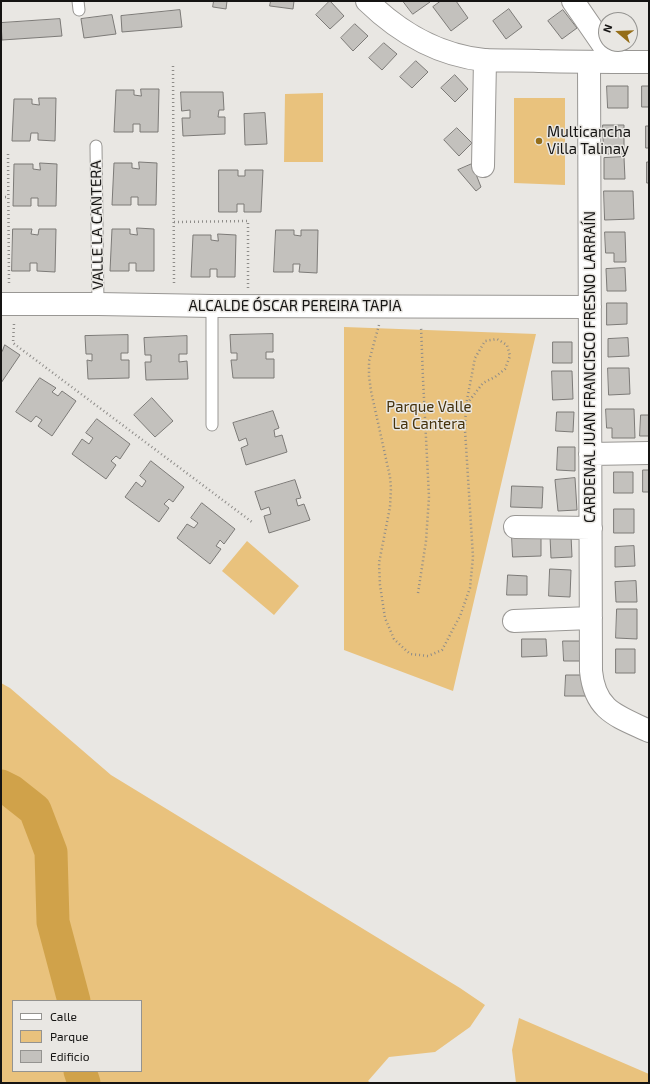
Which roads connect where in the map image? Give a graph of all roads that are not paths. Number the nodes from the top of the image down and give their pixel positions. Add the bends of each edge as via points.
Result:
1 (573, 1) edge
2 (371, 2) edge
3 (485, 60) junction
4 (589, 62) junction
5 (615, 62) junction
6 (649, 62) edge
7 (96, 146) dead end
8 (483, 166) dead end
9 (98, 304) junction
10 (8, 305) edge
11 (212, 306) junction
12 (590, 307) junction
13 (212, 425) dead end
14 (649, 453) edge
15 (590, 454) junction
16 (515, 527) dead end
17 (591, 528) junction
18 (591, 618) junction
19 (514, 622) dead end
20 (649, 731) edge

1 - 5 street
2 - 3 street via 387,20 424,43 464,57
3 - 4 street
3 - 8 street
4 - 5 street
4 - 12 street, CARDENAL JUAN FRANCISCO FRESNO LARRAÍN
5 - 6 street
7 - 9 lane, VALLE LA CANTERA
9 - 10 street, ALCALDE ÓSCAR PEREIRA TAPIA
9 - 11 street, ALCALDE ÓSCAR PEREIRA TAPIA
11 - 12 street, ALCALDE ÓSCAR PEREIRA TAPIA
11 - 13 lane
12 - 15 street, CARDENAL JUAN FRANCISCO FRESNO LARRAÍN
14 - 15 street
15 - 17 street, CARDENAL JUAN FRANCISCO FRESNO LARRAÍN
16 - 17 street
17 - 18 street, CARDENAL JUAN FRANCISCO FRESNO LARRAÍN
18 - 19 street
18 - 20 street, CARDENAL JUAN FRANCISCO FRESNO LARRAÍN via 591,671 596,694 610,712

